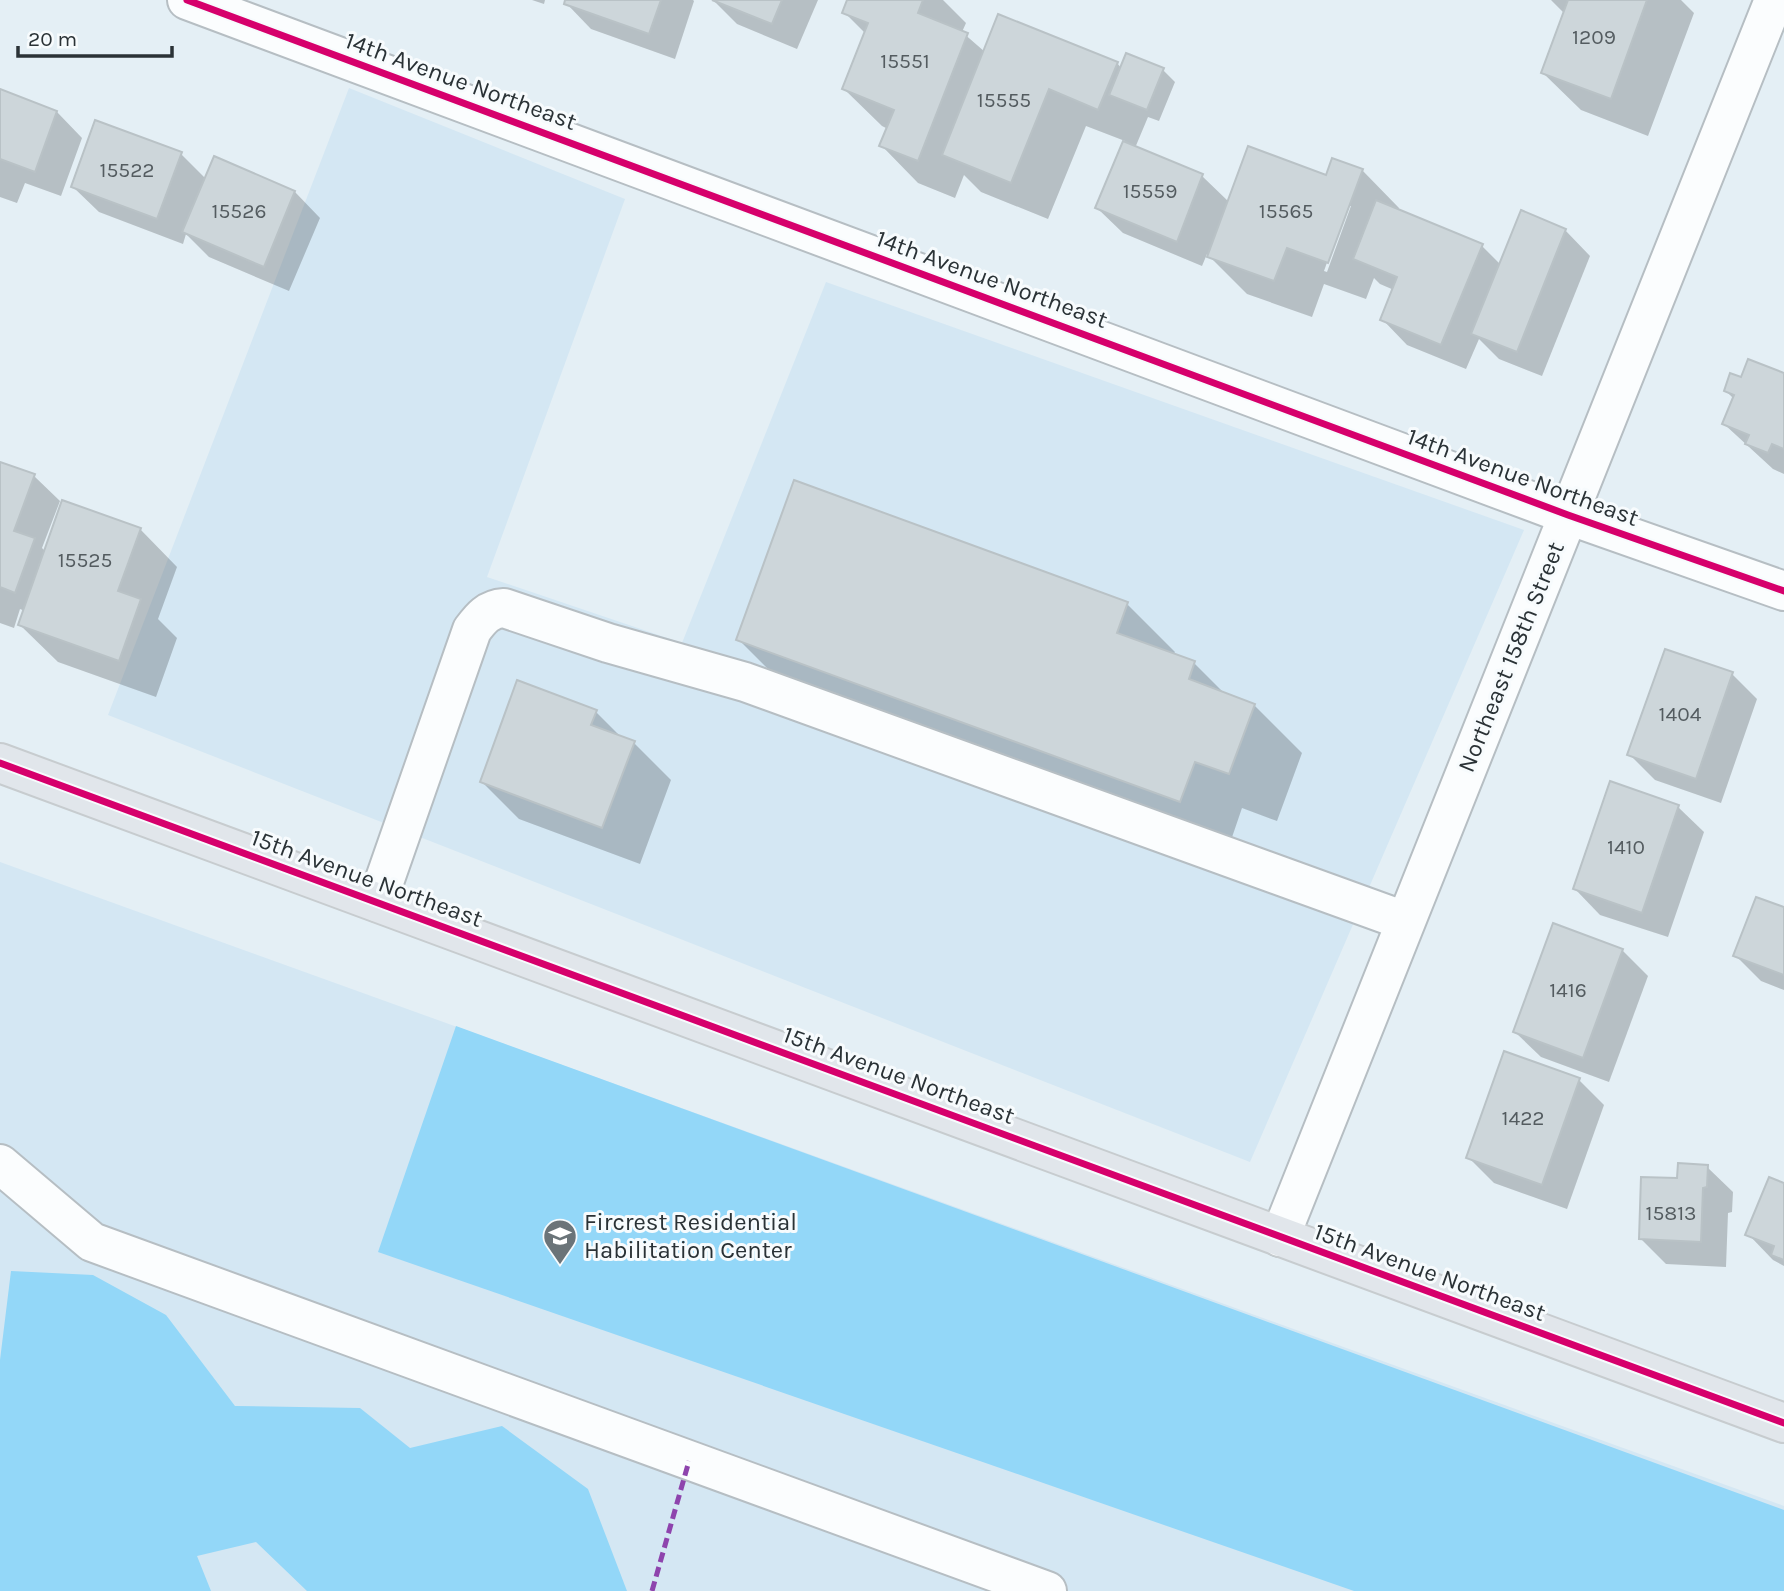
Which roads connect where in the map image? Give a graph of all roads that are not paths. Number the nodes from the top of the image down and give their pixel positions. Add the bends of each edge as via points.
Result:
1 (187, 0) edge
2 (1774, 0) edge
3 (1568, 515) junction
4 (1784, 592) edge
5 (0, 763) edge
6 (377, 902) junction
7 (1405, 921) junction
8 (2, 1176) edge
9 (1280, 1237) junction
10 (1784, 1423) edge
11 (1047, 1591) edge

1 - 3 street, 14th Avenue Northeast
2 - 3 street, Northeast 158th Street
3 - 4 street, 14th Avenue Northeast
3 - 7 street, Northeast 158th Street
5 - 6 main road, 15th Avenue Northeast
6 - 7 street via 471,630 494,608 504,608 745,682
6 - 9 main road, 15th Avenue Northeast
7 - 9 street, Northeast 158th Street
8 - 11 street via 92,1242
9 - 10 main road, 15th Avenue Northeast

